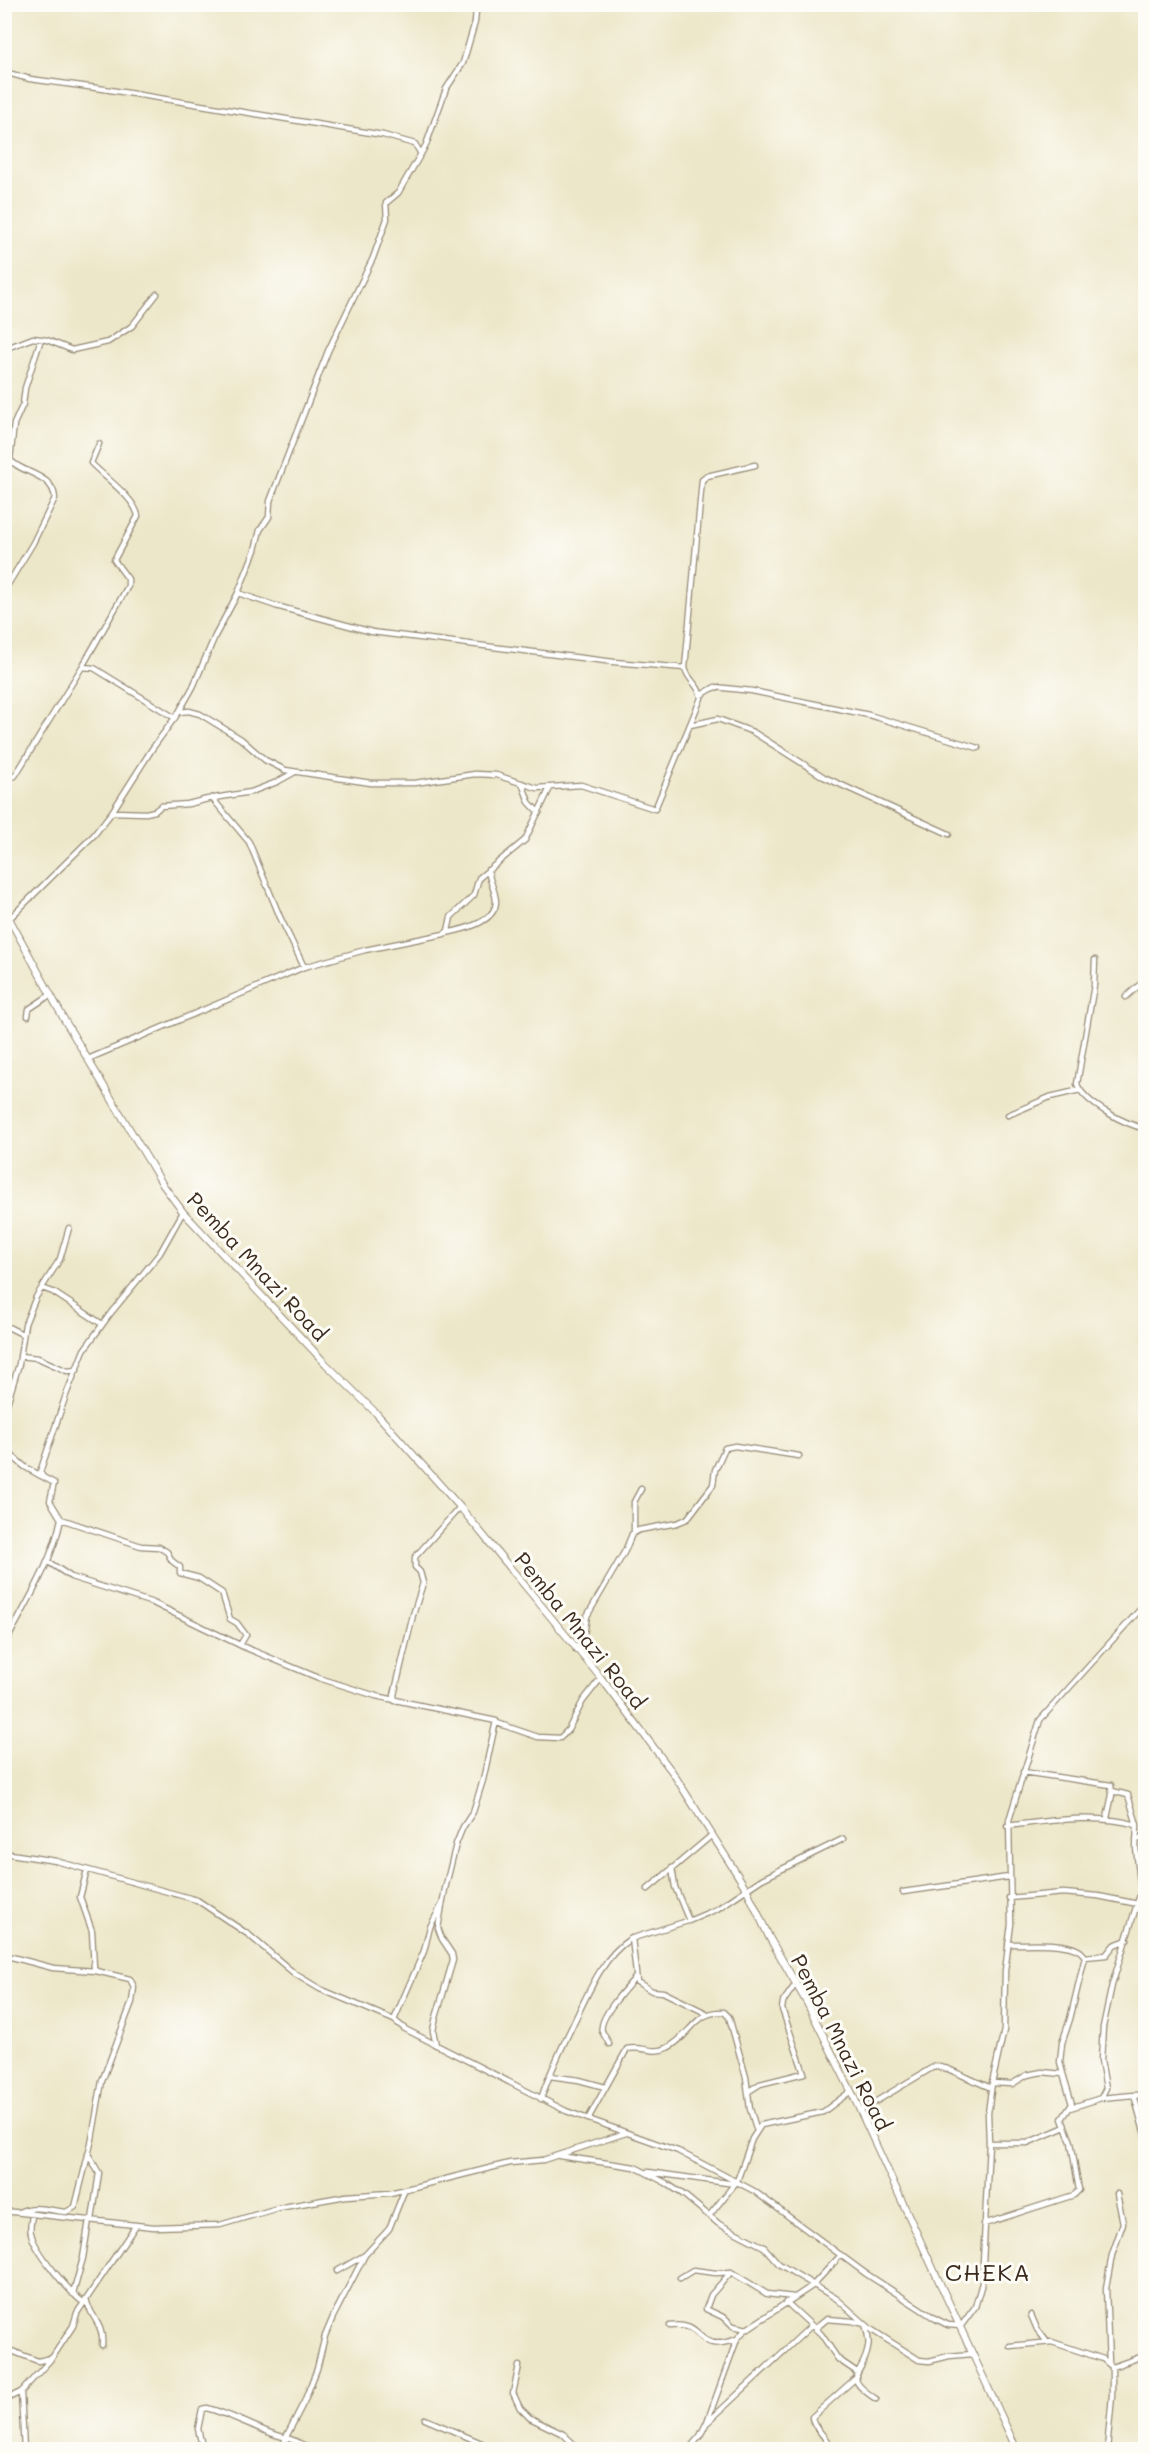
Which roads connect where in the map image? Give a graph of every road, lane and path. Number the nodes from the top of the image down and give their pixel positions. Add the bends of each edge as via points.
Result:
1 (482, 4) edge
2 (4, 72) edge
3 (421, 154) junction
4 (157, 294) dead end
5 (41, 339) junction
6 (4, 349) edge
7 (99, 444) dead end
8 (755, 465) dead end
9 (4, 591) edge
10 (238, 593) junction
11 (82, 668) junction
12 (685, 668) junction
13 (701, 695) junction
14 (179, 712) junction
15 (175, 718) junction
16 (690, 725) junction
17 (978, 748) dead end
18 (295, 771) junction
19 (4, 776) edge
20 (522, 783) junction
21 (550, 788) junction
22 (212, 798) junction
23 (112, 812) junction
24 (539, 813) junction
25 (949, 834) dead end
26 (488, 870) junction
27 (4, 909) edge
28 (6, 922) edge
29 (446, 933) junction
30 (1095, 960) dead end
31 (304, 967) junction
32 (1146, 979) edge
33 (50, 995) junction
34 (1126, 998) dead end
35 (28, 1016) dead end
36 (88, 1059) junction
37 (1080, 1090) junction
38 (1008, 1115) dead end
39 (1146, 1129) edge
40 (183, 1212) junction
41 (69, 1228) dead end
42 (42, 1288) junction
43 (102, 1324) junction
44 (4, 1325) edge
45 (22, 1334) junction
46 (20, 1356) junction
47 (76, 1370) junction
48 (4, 1414) edge
49 (4, 1449) edge
50 (799, 1456) dead end
51 (44, 1476) junction
52 (641, 1489) dead end
53 (460, 1507) junction
54 (61, 1519) junction
55 (634, 1532) junction
56 (47, 1561) junction
57 (1146, 1604) edge
58 (4, 1646) edge
59 (240, 1646) junction
60 (576, 1650) junction
61 (601, 1678) junction
62 (395, 1701) junction
63 (497, 1723) junction
64 (1023, 1772) junction
65 (1112, 1791) junction
66 (1107, 1818) junction
67 (1137, 1825) junction
68 (1007, 1826) junction
69 (712, 1835) junction
70 (843, 1839) dead end
71 (1136, 1839) junction
72 (1146, 1839) edge
73 (4, 1853) edge
74 (672, 1868) junction
75 (87, 1870) junction
76 (1009, 1877) junction
77 (648, 1889) dead end
78 (747, 1890) junction
79 (903, 1892) dead end
80 (1009, 1898) junction
81 (443, 1903) junction
82 (1138, 1904) junction
83 (689, 1921) junction
84 (632, 1938) junction
85 (1127, 1940) junction
86 (1008, 1944) junction
87 (4, 1955) edge
88 (1085, 1957) junction
89 (96, 1971) junction
90 (635, 1978) junction
91 (795, 1985) junction
92 (706, 2013) junction
93 (394, 2020) junction
94 (609, 2044) dead end
95 (436, 2045) junction
96 (1063, 2074) junction
97 (550, 2076) junction
98 (991, 2085) junction
99 (605, 2087) junction
100 (749, 2091) junction
101 (851, 2091) junction
102 (1134, 2095) junction
103 (1146, 2096) edge
104 (1101, 2098) junction
105 (541, 2099) junction
106 (1070, 2109) junction
107 (860, 2111) junction
108 (588, 2119) junction
109 (1065, 2127) junction
110 (757, 2131) junction
111 (626, 2133) junction
112 (1146, 2139) edge
113 (989, 2143) junction
114 (88, 2154) junction
115 (556, 2156) junction
116 (644, 2172) junction
117 (736, 2182) junction
118 (405, 2189) junction
119 (1117, 2194) dead end
120 (4, 2211) edge
121 (19, 2212) junction
122 (32, 2214) junction
123 (709, 2216) junction
124 (91, 2220) junction
125 (984, 2224) junction
126 (136, 2225) junction
127 (365, 2255) junction
128 (841, 2255) junction
129 (337, 2271) dead end
130 (731, 2272) junction
131 (680, 2278) dead end
132 (812, 2286) junction
133 (73, 2294) junction
134 (794, 2297) junction
135 (85, 2301) junction
136 (786, 2302) junction
137 (1031, 2315) dead end
138 (865, 2324) junction
139 (670, 2326) dead end
140 (960, 2326) junction
141 (813, 2327) junction
142 (748, 2329) junction
143 (737, 2339) junction
144 (1047, 2342) junction
145 (102, 2345) dead end
146 (1010, 2346) dead end
147 (4, 2348) edge
148 (972, 2354) junction
149 (1146, 2355) edge
150 (52, 2358) junction
151 (1110, 2365) junction
152 (519, 2366) dead end
153 (857, 2374) junction
154 (21, 2392) junction
155 (876, 2399) dead end
156 (4, 2400) edge
157 (425, 2420) dead end
158 (707, 2422) junction
159 (285, 2437) junction
160 (828, 2443) dead end
161 (24, 2450) edge
162 (203, 2450) edge
163 (282, 2450) edge
164 (311, 2450) edge
165 (498, 2450) edge
166 (580, 2450) edge
167 (688, 2450) edge
168 (1017, 2450) edge
169 (1107, 2450) edge

1 - 3 street via 476,10 463,63 446,89
2 - 3 street via 371,133 411,142
3 - 10 street via 398,193 386,203 387,219 379,242 322,365 270,501 269,518 262,526
4 - 5 street via 132,326 108,342 72,350
5 - 6 street via 27,339
5 - 9 street via 14,424 9,460 45,480 55,498
7 - 11 street via 91,463 130,501 138,516 114,560 128,579 128,586
8 - 12 street via 702,480
10 - 12 street via 372,632
10 - 14 street
11 - 15 street via 94,668
11 - 19 street via 15,776
12 - 13 street
13 - 16 street
13 - 17 street via 715,687 752,691 869,715
14 - 15 street
14 - 18 street via 200,714 276,766
15 - 23 street
16 - 21 street via 655,809 581,785
16 - 25 street via 718,719 753,732 824,777
18 - 20 street via 371,783 424,782 475,774
18 - 22 street via 251,792
20 - 21 street
20 - 24 street via 529,802
21 - 24 street
22 - 23 street via 161,806 146,813
22 - 31 street via 249,842
23 - 28 street via 83,848
24 - 26 street via 525,840
26 - 29 street via 477,881 471,898 451,917
26 - 29 street via 496,901 494,909 479,923
27 - 28 main road, Pemba Mnazi Road
28 - 33 main road, Pemba Mnazi Road
29 - 31 street
30 - 37 street via 1077,1080
31 - 36 street
32 - 34 street
33 - 35 street via 29,1009
33 - 36 main road, Pemba Mnazi Road
36 - 40 main road, Pemba Mnazi Road
37 - 38 street via 1050,1097
37 - 39 street via 1103,1110
40 - 43 street via 160,1253
40 - 53 main road, Pemba Mnazi Road via 376,1413
41 - 42 street via 60,1259
42 - 43 street
42 - 45 street
43 - 47 street
44 - 45 street
45 - 46 street
46 - 47 street via 38,1358 67,1371
46 - 48 street
47 - 51 street via 40,1472
49 - 51 street via 25,1467
50 - 55 street via 727,1446 715,1470 713,1485 687,1519
51 - 54 street via 54,1483 50,1505
52 - 55 street via 634,1502
53 - 60 main road, Pemba Mnazi Road
53 - 62 street via 415,1557 423,1583
54 - 56 street
54 - 59 street via 141,1546 165,1550 180,1567 180,1573 199,1578 223,1594 229,1617 246,1635
55 - 60 street via 587,1616 583,1641
56 - 58 street
56 - 59 street via 71,1577 153,1603
57 - 64 street via 1040,1720
59 - 62 street via 319,1678
60 - 61 main road, Pemba Mnazi Road
61 - 63 street via 560,1738 538,1737
61 - 69 main road, Pemba Mnazi Road via 673,1773
62 - 63 street
63 - 81 street via 472,1812 451,1859
64 - 65 street via 1111,1785
64 - 68 street
65 - 66 street
65 - 67 street via 1128,1795
66 - 67 street
66 - 68 street
67 - 71 street
68 - 76 street
69 - 74 street
69 - 78 main road, Pemba Mnazi Road
70 - 78 street via 780,1869
71 - 72 street
71 - 82 street via 1141,1888
73 - 75 street
74 - 77 street
74 - 83 street
75 - 89 street via 80,1897 92,1931
75 - 93 street via 197,1900 249,1935 295,1974 320,1989
76 - 79 street
76 - 80 street
78 - 83 street
78 - 91 main road, Pemba Mnazi Road
80 - 82 street via 1063,1893
80 - 86 street
81 - 93 street
81 - 95 street via 439,1933 453,1960 435,2021
82 - 85 street
83 - 84 street
84 - 90 street
84 - 97 street via 622,1944 587,1991
85 - 88 street via 1114,1944 1106,1955
85 - 104 street via 1103,2027 1101,2052 1106,2088
86 - 88 street via 1055,1944 1078,1950
86 - 98 street via 1004,2030
87 - 89 street via 52,1968
88 - 96 street via 1062,2043
89 - 114 street via 130,1979 134,1987 125,2025 102,2081
90 - 92 street via 652,1991 663,1992
90 - 94 street via 617,1996 603,2023
91 - 100 street via 782,2009 804,2073 756,2085
91 - 101 main road, Pemba Mnazi Road
92 - 99 street via 665,2049 627,2049
92 - 100 street via 724,2012 729,2017
93 - 95 street
95 - 105 street
96 - 98 street via 1036,2072 1012,2084
96 - 106 street via 1072,2100
97 - 99 street
97 - 105 street
98 - 107 street via 935,2066
98 - 113 street
99 - 108 street
100 - 110 street
101 - 107 main road, Pemba Mnazi Road
101 - 110 street via 823,2112 767,2122
102 - 103 street
102 - 104 street
102 - 112 street
104 - 106 street
105 - 108 street
106 - 109 street via 1062,2119
107 - 140 main road, Pemba Mnazi Road
108 - 111 street
109 - 113 street via 1027,2143
109 - 125 street via 1078,2193
110 - 117 street
111 - 115 street
111 - 117 street via 678,2151
113 - 125 street
114 - 121 street via 75,2207 66,2212 34,2208
114 - 124 street via 99,2173
115 - 116 street via 620,2164
115 - 118 street
116 - 117 street
116 - 123 street via 677,2190
117 - 123 street
117 - 128 street
118 - 126 street via 278,2208 220,2225
118 - 127 street via 389,2229
119 - 151 street via 1123,2223 1106,2288
120 - 121 street
121 - 122 street
122 - 124 street
122 - 133 street via 31,2235 38,2250
123 - 132 street via 764,2247 779,2264
124 - 126 street
124 - 133 street
125 - 140 street via 981,2292
126 - 135 street
127 - 129 street
127 - 159 street via 329,2325 317,2369
128 - 132 street
128 - 140 street via 936,2319
130 - 131 street via 693,2270
130 - 134 street via 767,2294
130 - 142 street via 711,2295 706,2309 734,2326
132 - 134 street
132 - 138 street via 837,2299
133 - 135 street
134 - 136 street
135 - 145 street via 102,2330
135 - 150 street
136 - 141 street
136 - 142 street
137 - 144 street
138 - 141 street via 826,2319
138 - 148 street via 924,2362
138 - 153 street via 869,2345
139 - 143 street via 688,2326 712,2344
140 - 148 main road, Pemba Mnazi Road
141 - 153 street via 838,2359
141 - 158 street
142 - 143 street
143 - 158 street
144 - 146 street
144 - 151 street
147 - 150 street via 38,2361
148 - 168 main road, Pemba Mnazi Road
149 - 151 street
150 - 154 street
151 - 169 street
152 - 166 street via 513,2393 520,2408 530,2418 563,2434
153 - 155 street via 857,2385
153 - 160 street via 812,2417
154 - 156 street
154 - 161 street
157 - 165 street
158 - 167 street
159 - 162 street via 205,2408 198,2429
159 - 163 street
159 - 164 street

